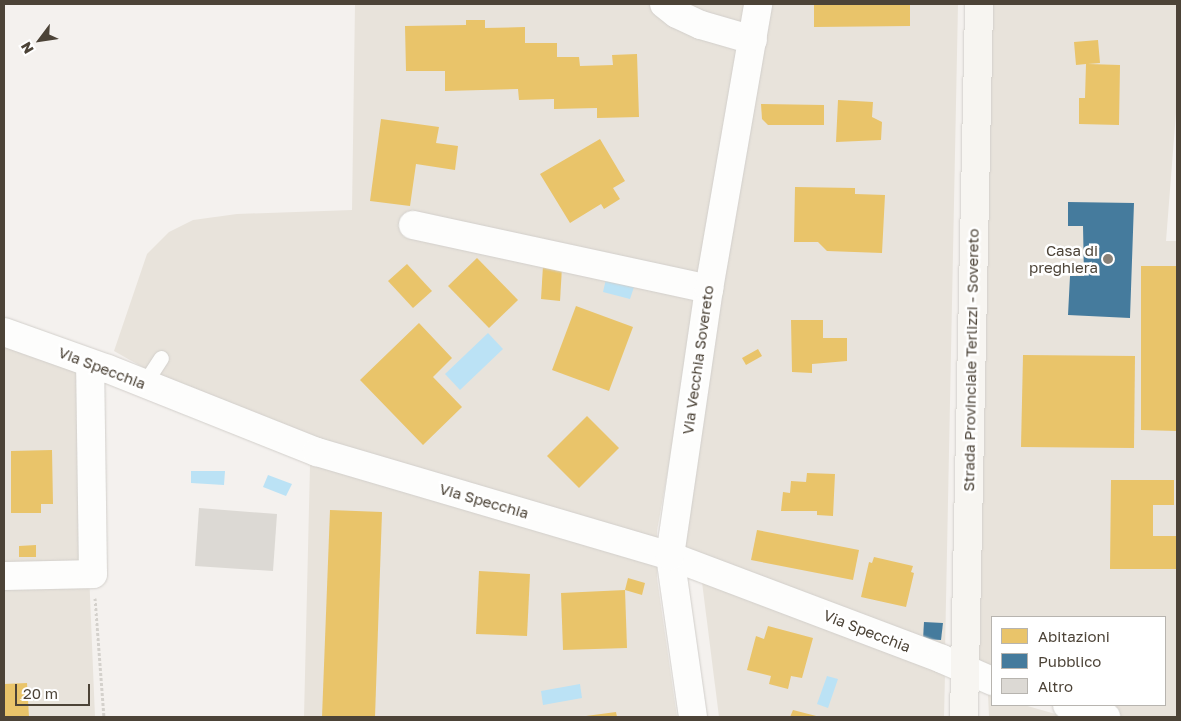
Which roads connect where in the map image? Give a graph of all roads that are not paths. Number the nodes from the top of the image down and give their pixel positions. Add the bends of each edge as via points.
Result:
1 (664, 4) edge
2 (758, 4) edge
3 (979, 4) edge
4 (753, 40) junction
5 (413, 225) dead end
6 (709, 289) junction
7 (4, 332) edge
8 (161, 358) dead end
9 (90, 365) junction
10 (144, 384) junction
11 (670, 556) junction
12 (4, 576) edge
13 (965, 669) junction
14 (991, 681) edge
15 (1070, 706) edge
16 (693, 717) edge
17 (964, 717) edge
18 (1106, 717) edge

1 - 4 street via 700,25
2 - 4 street, Via Vecchia Sovereto
3 - 13 main road, Strada Provinciale Terlizzi - Sovereto
4 - 6 street, Via Vecchia Sovereto
5 - 6 street
6 - 11 street, Via Vecchia Sovereto
7 - 9 street, Via Specchia
8 - 10 lane
9 - 10 street, Via Specchia
9 - 12 street via 93,574
10 - 11 street, Via Specchia via 317,452
11 - 13 street, Via Specchia
11 - 16 street, Via Vecchia Sovereto
13 - 14 street, Via Specchia
13 - 17 main road, Strada Provinciale Terlizzi - Sovereto
15 - 18 street

